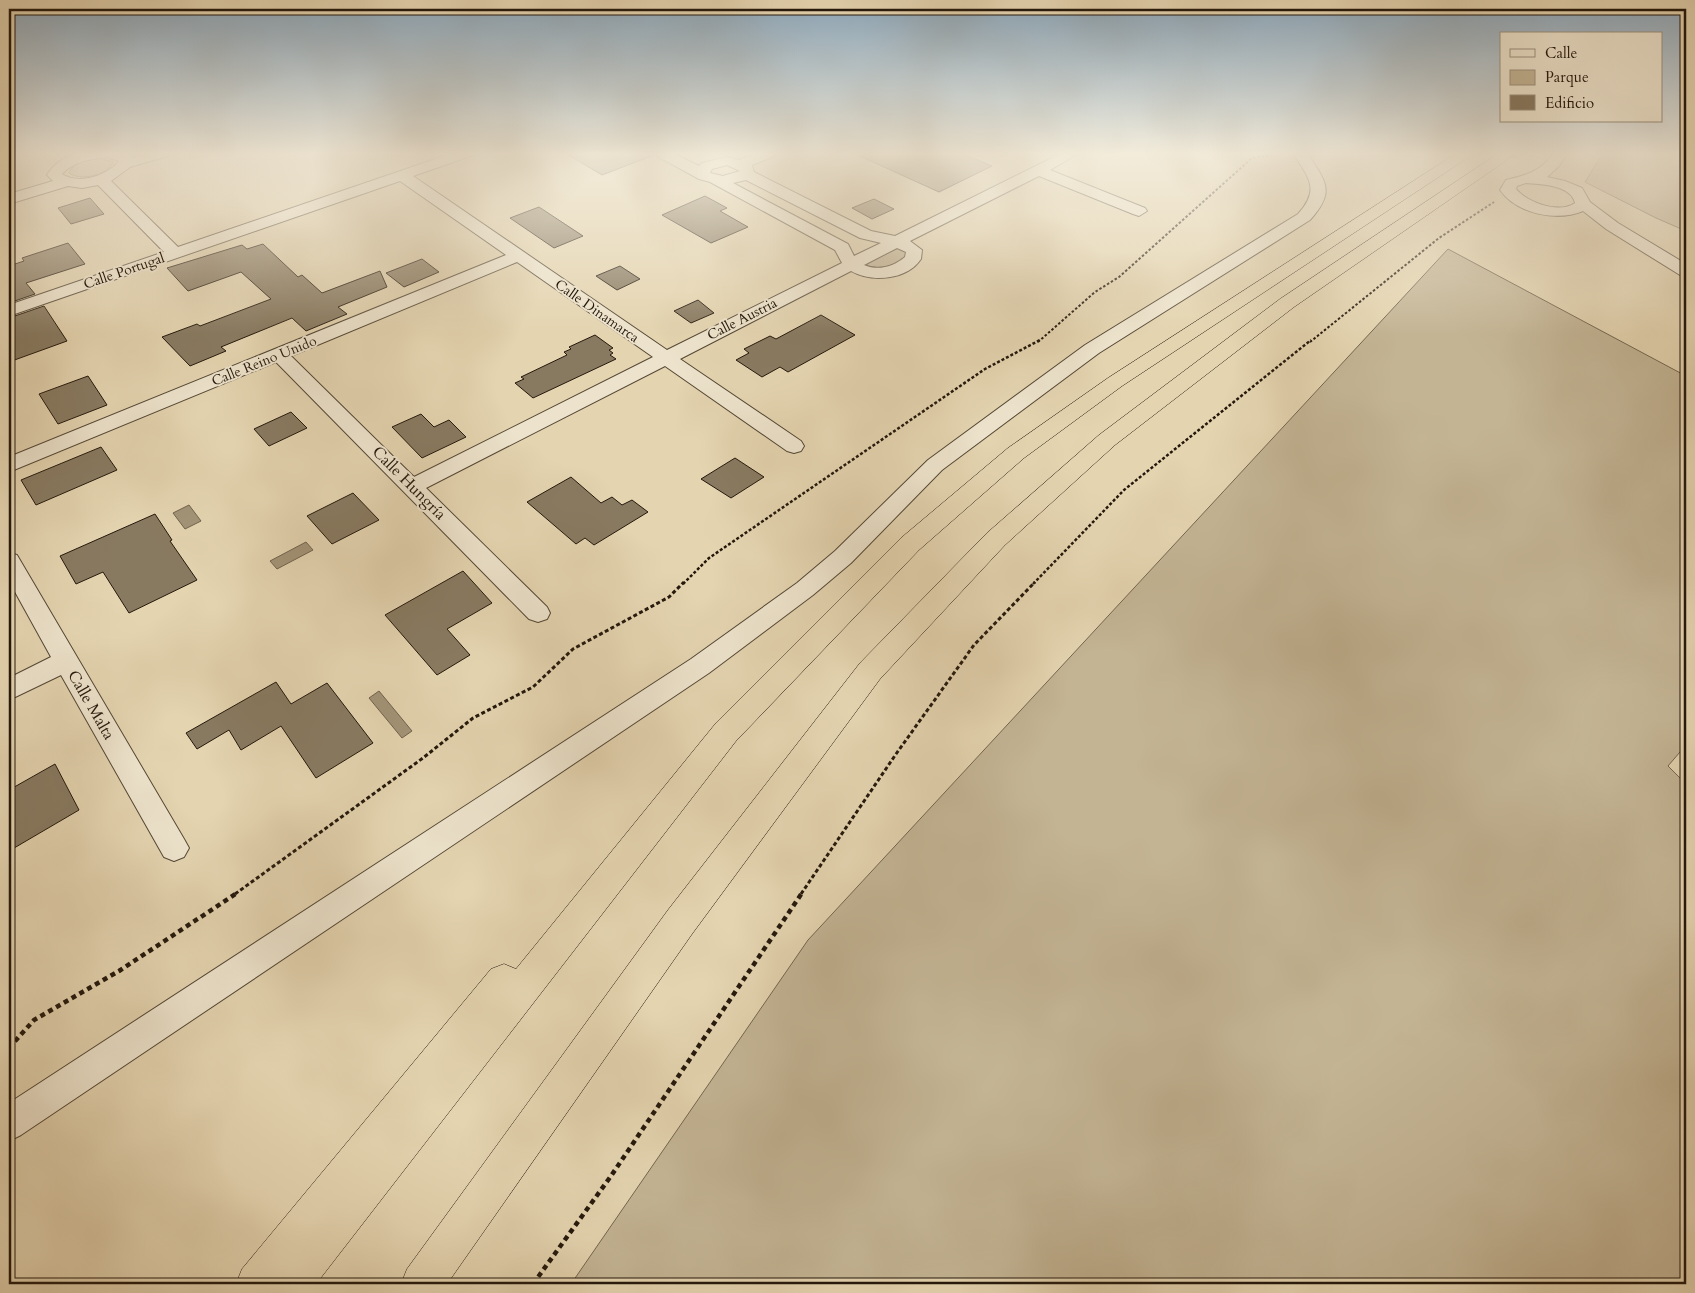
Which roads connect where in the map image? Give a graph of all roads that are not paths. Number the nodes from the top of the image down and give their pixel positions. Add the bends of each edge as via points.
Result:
1 (136, 213) edge
2 (288, 213) edge
3 (456, 213) edge
4 (779, 213) edge
5 (826, 213) edge
6 (952, 213) edge
7 (1308, 213) edge
8 (1374, 213) edge
9 (1420, 213) edge
10 (1571, 213) edge
11 (1596, 213) edge
12 (1612, 226) junction
13 (897, 241) junction
14 (175, 252) junction
15 (518, 256) junction
16 (851, 264) junction
17 (1686, 271) edge
18 (9, 311) edge
19 (279, 355) junction
20 (666, 358) junction
21 (794, 446) dead end
22 (9, 465) edge
23 (413, 486) junction
24 (9, 561) edge
25 (538, 613) dead end
26 (66, 662) junction
27 (9, 690) edge
28 (726, 732) junction
29 (174, 848) dead end
30 (9, 1123) edge
31 (257, 1284) edge
32 (289, 1284) edge
33 (422, 1284) edge

1 - 14 street
2 - 14 street, Calle Portugal
3 - 15 street, Calle Dinamarca
4 - 16 street via 842,247
5 - 13 street via 866,235
6 - 13 street, Calle Austria
7 - 30 street via 1092,349 935,465 843,557 805,590 700,666
8 - 28 highway via 1115,382 1016,453 910,544
9 - 33 highway via 1287,303 1107,440 983,553 870,671 680,922
10 - 12 street
11 - 12 street
12 - 17 street
13 - 16 street, Calle Austria
13 - 16 street via 914,250 913,258 905,266 870,273
14 - 18 street, Calle Portugal
15 - 19 street, Calle Reino Unido
15 - 20 street, Calle Dinamarca
16 - 20 street, Calle Austria
19 - 22 street, Calle Reino Unido
19 - 23 street, Calle Hungría
20 - 21 street, Calle Dinamarca
20 - 23 street, Calle Austria
23 - 25 street, Calle Hungría
24 - 26 street, Calle Malta
26 - 27 street
26 - 29 street, Calle Malta
28 - 31 highway via 549,927
28 - 32 highway

